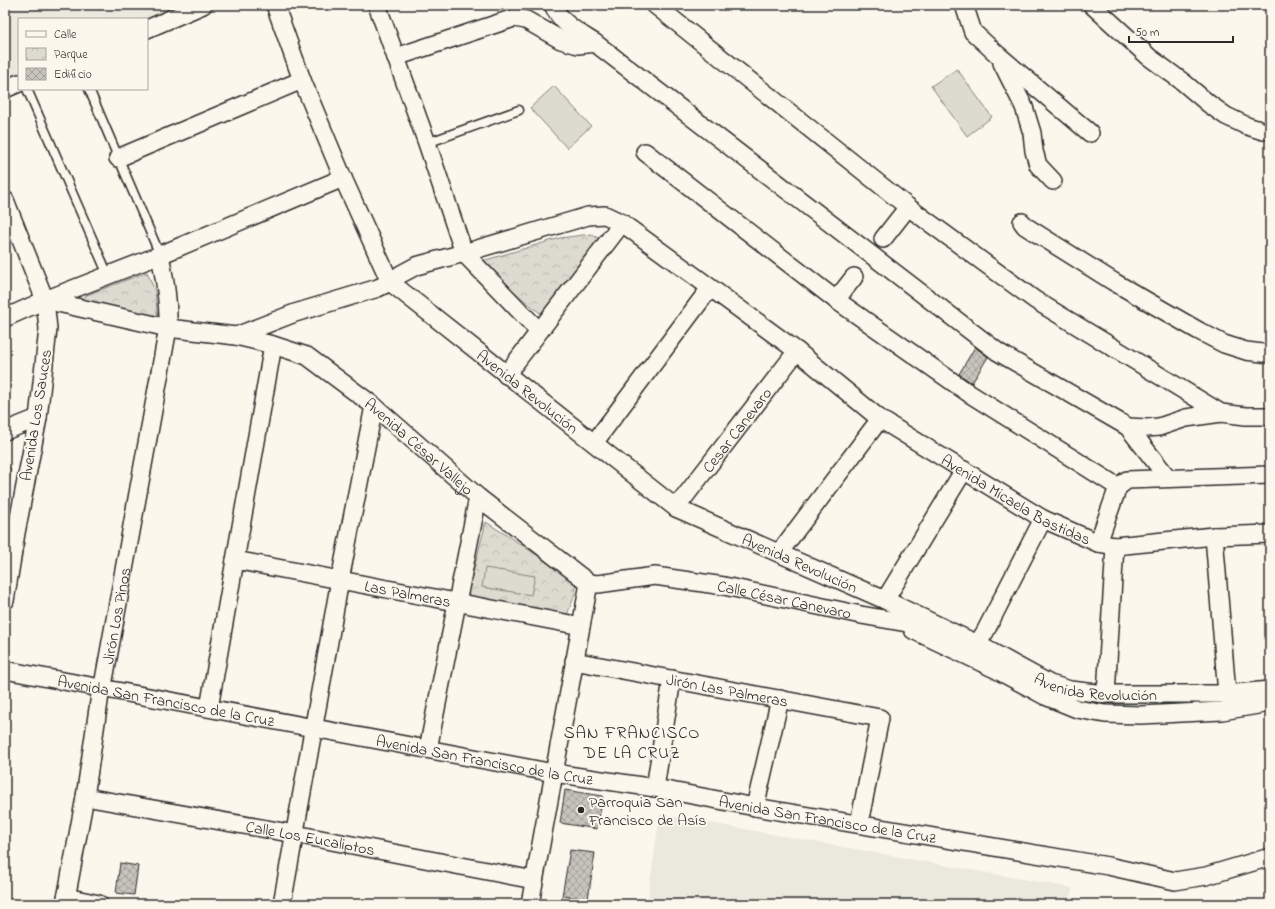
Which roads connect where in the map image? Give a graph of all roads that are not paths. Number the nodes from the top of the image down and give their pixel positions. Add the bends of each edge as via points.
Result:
1 (203, 5) edge
2 (275, 5) edge
3 (377, 5) edge
4 (553, 5) edge
5 (655, 5) edge
6 (964, 5) edge
7 (1092, 5) edge
8 (148, 29) edge
9 (594, 43) junction
10 (998, 55) junction
11 (396, 57) junction
12 (302, 80) junction
13 (18, 84) edge
14 (5, 89) edge
15 (27, 90) edge
16 (89, 90) edge
17 (518, 110) dead end
18 (1263, 131) dead end
19 (1090, 133) dead end
20 (427, 143) junction
21 (645, 152) dead end
22 (118, 158) junction
23 (343, 178) junction
24 (1053, 181) dead end
25 (5, 202) edge
26 (908, 207) junction
27 (1022, 222) dead end
28 (622, 223) junction
29 (883, 239) dead end
30 (464, 253) junction
31 (160, 255) junction
32 (108, 275) junction
33 (854, 277) dead end
34 (390, 282) junction
35 (711, 289) junction
36 (45, 300) junction
37 (836, 300) junction
38 (5, 318) edge
39 (168, 328) junction
40 (538, 331) junction
41 (236, 336) junction
42 (273, 345) junction
43 (797, 351) junction
44 (1270, 354) edge
45 (506, 375) junction
46 (374, 406) junction
47 (1222, 413) junction
48 (1270, 416) edge
49 (38, 418) junction
50 (880, 419) junction
51 (1128, 427) junction
52 (5, 431) edge
53 (594, 443) junction
54 (964, 470) junction
55 (1270, 475) edge
56 (1168, 478) junction
57 (1118, 487) junction
58 (478, 498) junction
59 (676, 508) junction
60 (1043, 519) junction
61 (10, 532) edge
62 (1270, 534) edge
63 (1214, 536) junction
64 (1098, 543) junction
65 (1115, 546) junction
66 (779, 553) junction
67 (235, 560) junction
68 (340, 580) junction
69 (589, 583) junction
70 (885, 600) junction
71 (5, 601) edge
72 (457, 603) junction
73 (886, 619) junction
74 (581, 626) junction
75 (977, 644) junction
76 (574, 661) junction
77 (5, 670) edge
78 (672, 679) junction
79 (101, 688) junction
80 (1270, 690) edge
81 (1106, 694) junction
82 (1227, 694) junction
83 (780, 699) junction
84 (1270, 703) edge
85 (210, 708) junction
86 (314, 728) junction
87 (428, 749) junction
88 (554, 773) junction
89 (655, 788) junction
90 (86, 797) junction
91 (755, 807) junction
92 (859, 824) junction
93 (295, 834) junction
94 (1270, 857) edge
95 (534, 880) junction
96 (66, 901) edge
97 (99, 904) edge
98 (282, 904) edge
99 (530, 904) edge

1 - 8 street
2 - 12 street
3 - 11 street
4 - 9 street via 570,28
5 - 26 street
6 - 10 street via 973,32
7 - 18 street via 1149,57 1209,104 1226,116
9 - 11 street via 578,45 562,40 526,20 514,18
9 - 51 street via 998,352
10 - 19 street
10 - 24 street via 1024,107 1038,165
11 - 20 street
12 - 22 street
12 - 23 street
13 - 14 street
15 - 32 lane
16 - 22 lane
17 - 20 lane
20 - 30 street
21 - 37 street
22 - 31 lane
23 - 31 street
23 - 34 street
25 - 36 street, Avenida Los Sauces
26 - 29 street
26 - 47 street via 1037,301
27 - 44 street via 1114,282 1199,331 1224,344 1246,351
28 - 30 street, Avenida Micaela Bastidas via 605,216 588,216
28 - 35 street, Avenida Micaela Bastidas
28 - 40 street
30 - 34 street, Avenida Micaela Bastidas via 416,266
30 - 40 street
31 - 32 street
31 - 39 street, Jirón Los Pinos via 167,289
32 - 36 street
33 - 37 street
34 - 41 street, Avenida Micaela Bastidas via 295,313
34 - 45 street, Avenida Revolución
35 - 43 street, Avenida Micaela Bastidas
35 - 53 street
36 - 38 street
36 - 39 street, Avenida César Vallejo
36 - 49 street, Avenida Los Sauces via 48,329
37 - 57 street via 970,394
39 - 41 street, Avenida César Vallejo
39 - 79 street, Jirón Los Pinos
40 - 45 street
41 - 42 street, Avenida César Vallejo
42 - 46 street, Avenida César Vallejo via 307,356
42 - 67 street
43 - 50 street, Avenida Micaela Bastidas
43 - 59 street, Cesar Canevaro
45 - 53 street, Avenida Revolución
46 - 58 street, Avenida César Vallejo
46 - 68 street
47 - 48 street
47 - 51 street via 1186,418 1159,427
49 - 52 street
49 - 61 street, Avenida Los Sauces
50 - 54 street, Avenida Micaela Bastidas
50 - 66 street
51 - 56 street
53 - 59 street, Avenida Revolución
54 - 60 street, Avenida Micaela Bastidas
54 - 70 street
55 - 56 street
56 - 57 street via 1128,480
57 - 64 street
58 - 69 street, Avenida César Vallejo
58 - 72 street
59 - 66 street, Avenida Revolución
60 - 64 street, Avenida Micaela Bastidas
60 - 75 street
61 - 71 street, Avenida Los Sauces
62 - 63 street, Avenida Micaela Bastidas
63 - 65 street, Avenida Micaela Bastidas
63 - 82 street
64 - 65 street, Avenida Micaela Bastidas
65 - 81 street
66 - 70 street, Avenida Revolución
67 - 68 street, Las Palmeras
67 - 85 street
68 - 72 street, Las Palmeras
68 - 86 street
69 - 73 street, Calle César Canevaro via 655,576 724,586
69 - 74 street
70 - 75 street, Avenida Revolución
72 - 74 street, Las Palmeras
72 - 87 street
73 - 75 street, Calle César Canevaro via 907,623 951,639
73 - 84 street via 1077,709 1105,714 1141,715 1222,711
74 - 76 street
75 - 81 street, Avenida Revolución via 1050,684 1070,690
76 - 78 street, Jirón Las Palmeras
76 - 88 street
77 - 79 street, Avenida San Francisco de la Cruz
78 - 83 street, Jirón Las Palmeras
78 - 89 street
79 - 85 street, Avenida San Francisco de la Cruz
79 - 90 street, Jirón Los Pinos
80 - 82 street, Avenida Revolución
81 - 82 street, Avenida Revolución
83 - 91 street
83 - 92 street, Jirón Las Palmeras via 880,718
85 - 86 street, Avenida San Francisco de la Cruz
86 - 87 street, Avenida San Francisco de la Cruz
86 - 93 street
87 - 88 street, Avenida San Francisco de la Cruz
88 - 89 street, Avenida San Francisco de la Cruz
88 - 95 street
89 - 91 street, Avenida San Francisco de la Cruz
90 - 93 street, Calle Los Eucaliptos
90 - 96 street, Jirón Los Pinos
91 - 92 street, Avenida San Francisco de la Cruz
92 - 94 street, Avenida San Francisco de la Cruz via 1108,866 1175,881 1206,876
93 - 95 street, Calle Los Eucaliptos
93 - 98 street
95 - 99 street
96 - 97 street

